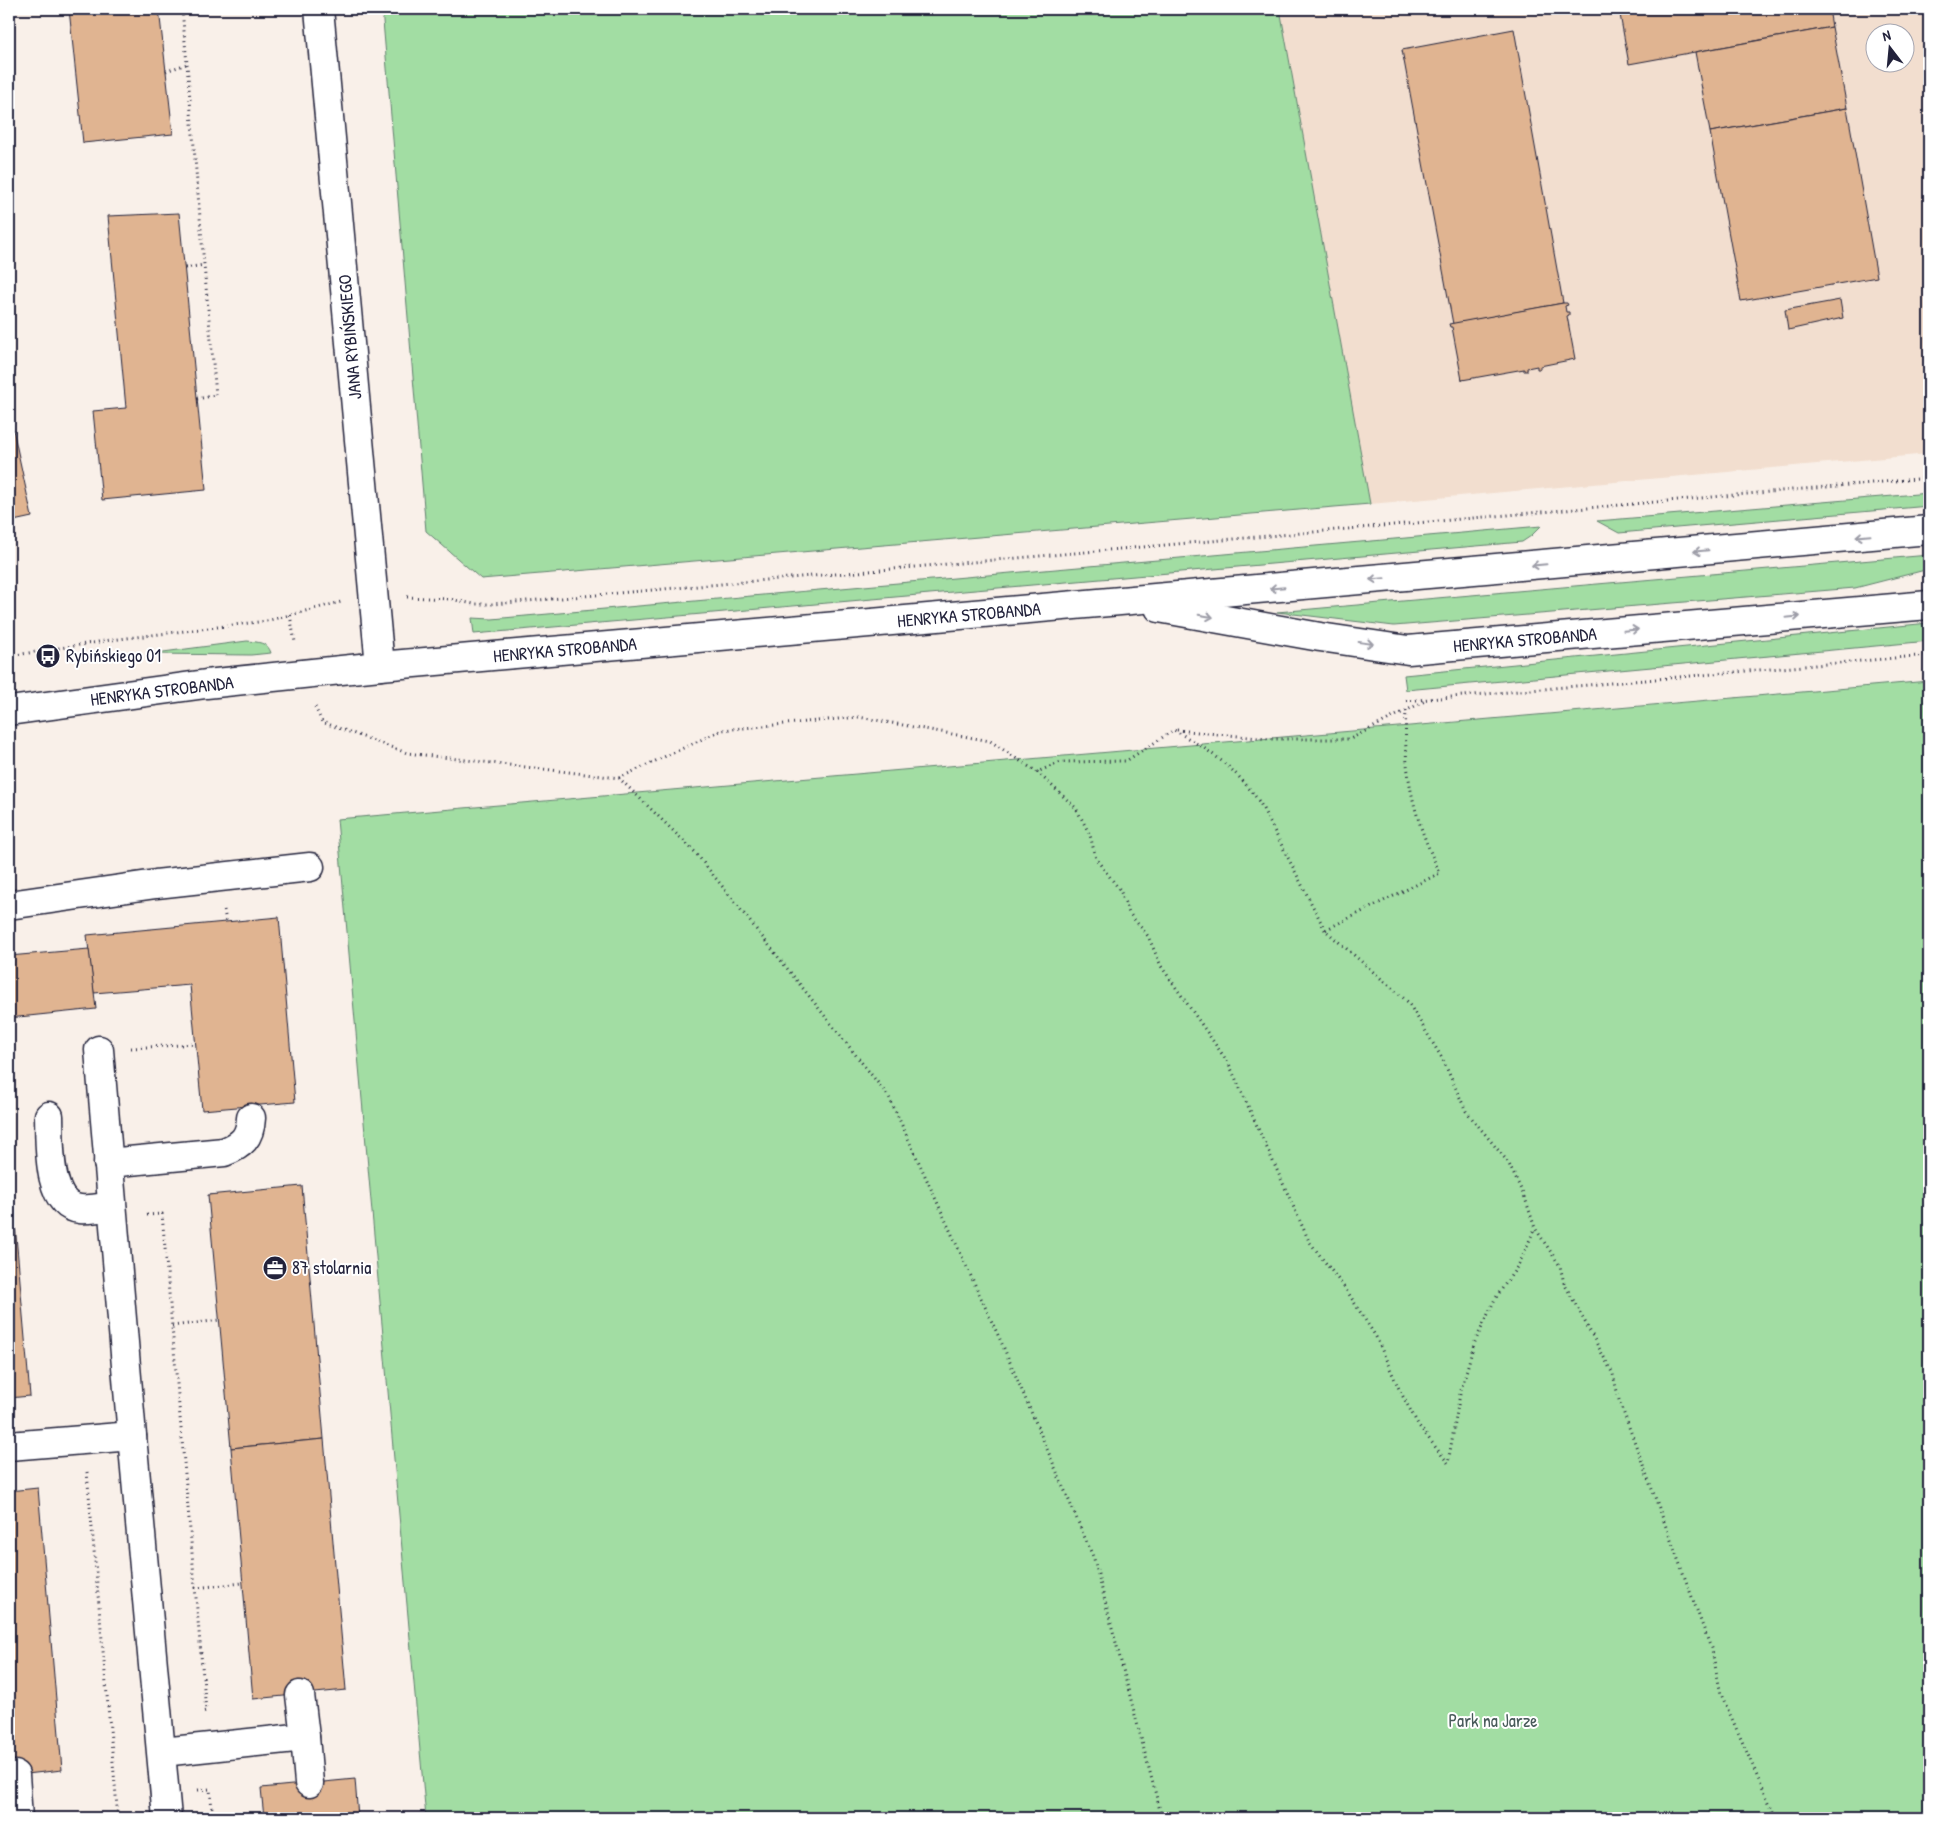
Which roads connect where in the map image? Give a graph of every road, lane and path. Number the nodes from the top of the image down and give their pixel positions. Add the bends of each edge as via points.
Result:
1 (182, 9) edge
2 (319, 9) edge
3 (188, 64) junction
4 (166, 71) dead end
5 (204, 265) junction
6 (184, 268) dead end
7 (198, 399) dead end
8 (1929, 478) edge
9 (1929, 530) edge
10 (401, 597) dead end
11 (1123, 601) junction
12 (343, 602) dead end
13 (1929, 605) edge
14 (1929, 655) edge
15 (9, 656) edge
16 (380, 666) junction
17 (300, 674) junction
18 (1428, 700) junction
19 (1406, 701) dead end
20 (1406, 710) junction
21 (9, 712) edge
22 (1174, 730) junction
23 (1037, 772) junction
24 (619, 778) junction
25 (310, 867) dead end
26 (9, 905) edge
27 (1325, 930) junction
28 (196, 1044) dead end
29 (98, 1050) joint
30 (49, 1116) dead end
31 (251, 1118) dead end
32 (108, 1163) junction
33 (112, 1212) junction
34 (1535, 1228) junction
35 (220, 1320) dead end
36 (172, 1326) junction
37 (132, 1436) junction
38 (84, 1439) junction
39 (9, 1446) edge
40 (243, 1583) dead end
41 (195, 1588) junction
42 (300, 1695) dead end
43 (159, 1716) junction
44 (305, 1737) junction
45 (162, 1752) junction
46 (15, 1775) dead end
47 (309, 1783) dead end
48 (12, 1818) edge
49 (18, 1818) edge
50 (118, 1818) edge
51 (167, 1818) edge
52 (1162, 1818) edge
53 (1776, 1818) edge

1 - 3 path
2 - 16 street, JANA RYBIŃSKIEGO
3 - 4 path
3 - 5 path
5 - 6 path
5 - 7 path via 216,395
8 - 10 path via 493,604 474,604 450,598
9 -> 11 street, HENRYKA STROBANDA
11 -> 13 street, HENRYKA STROBANDA via 1408,650
11 - 16 street, HENRYKA STROBANDA
12 - 15 path via 266,621
14 - 18 path
16 - 17 street, HENRYKA STROBANDA
17 - 21 street, HENRYKA STROBANDA
17 - 24 path via 322,722 407,753
18 - 19 path
18 - 20 path
20 - 22 path via 1350,739 1269,738
20 - 27 path via 1410,791 1440,873
22 - 23 path via 1126,760 1061,762
22 - 27 path via 1210,751 1247,784 1260,803
23 - 24 path via 990,741 859,717 722,730
23 - 34 path via 1076,808 1090,835 1096,859 1120,890 1129,913 1148,936 1161,966 1229,1064 1309,1242 1347,1291 1376,1337 1419,1426 1448,1463 1460,1394 1474,1344 1495,1299 1519,1264
24 - 52 path via 695,852 889,1097 1003,1346 1094,1559
25 - 26 street
27 - 34 path via 1408,1002 1442,1058 1466,1110 1508,1162 1526,1198
28 - 29 path
29 - 32 street
30 - 33 street via 53,1179 61,1198 79,1209
31 - 32 street via 251,1129 245,1141 224,1152
32 - 33 street
33 - 36 path via 162,1214
33 - 37 street
34 - 53 path via 1560,1266 1564,1283 1613,1374 1712,1651 1721,1694
35 - 36 path
36 - 41 path
37 - 38 street
37 - 43 street
38 - 39 street
38 - 50 path
40 - 41 path
41 - 43 path via 206,1711
42 - 44 street
43 - 45 street
44 - 45 street
44 - 47 street
45 - 51 street
46 - 49 street
48 - 49 street

